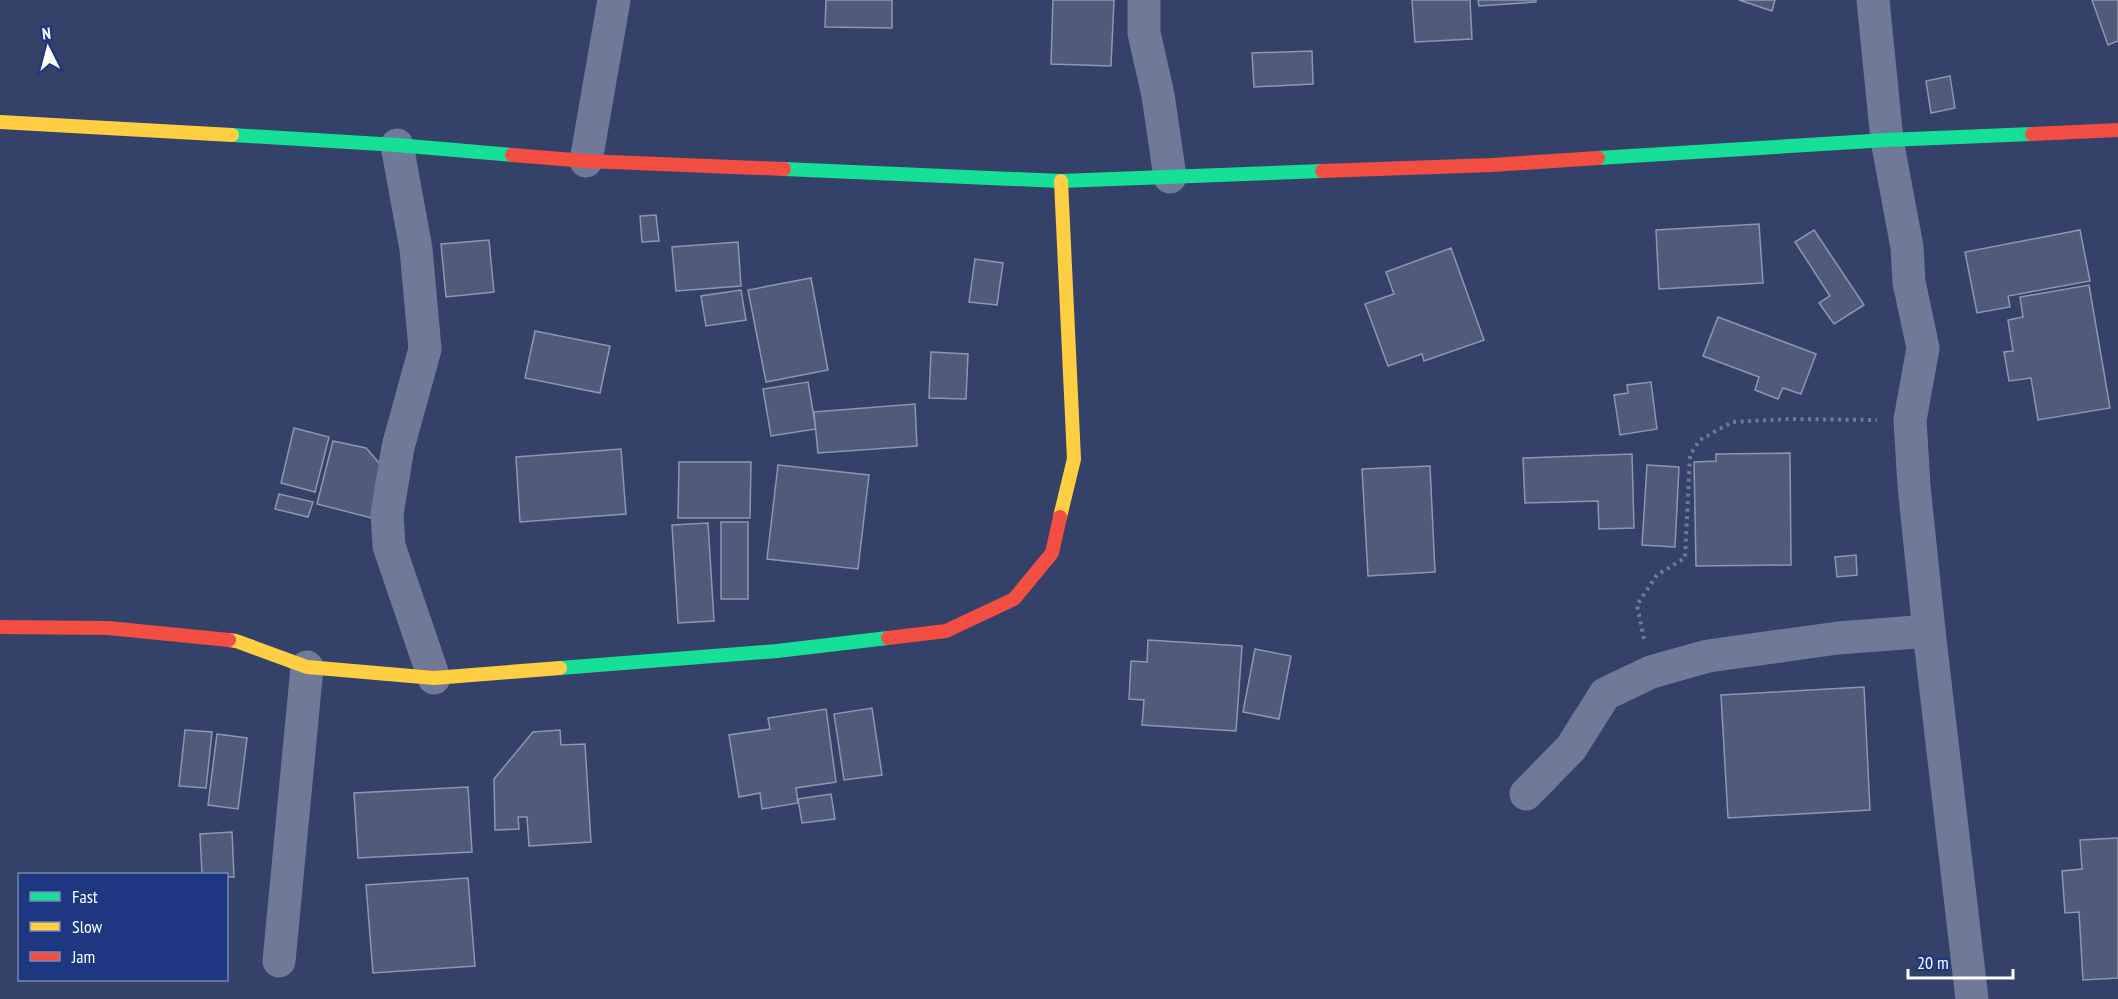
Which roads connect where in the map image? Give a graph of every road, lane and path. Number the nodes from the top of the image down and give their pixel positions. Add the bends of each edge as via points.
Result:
1 (614, 0) edge
2 (1144, 0) edge
3 (1873, 0) edge
4 (0, 122) edge
5 (2118, 130) edge
6 (1887, 140) junction
7 (397, 144) junction
8 (586, 161) junction
9 (1170, 177) junction
10 (1061, 181) junction
11 (1910, 420) junction
12 (0, 627) edge
13 (1929, 632) junction
14 (306, 667) junction
15 (1651, 672) junction
16 (434, 678) junction
17 (1526, 794) dead end
18 (279, 961) dead end
19 (1972, 999) edge

1 - 8 street
2 - 9 street via 1144,33
3 - 6 street
4 - 7 street
5 - 6 street
6 - 9 street via 1492,165
6 - 11 street via 1923,348
7 - 8 street
7 - 16 street via 416,249 425,349 398,447 387,514 389,546
8 - 10 street
9 - 10 street
10 - 16 street via 1074,459 1052,553 1014,599 946,632 777,651
11 - 13 street
11 - 15 path via 1732,422 1700,440 1690,455 1685,558 1657,575 1637,605
12 - 14 street via 108,628 236,641
13 - 15 street via 1838,638 1708,656
13 - 19 street
14 - 16 street
14 - 18 street
15 - 17 street via 1605,694 1571,748

